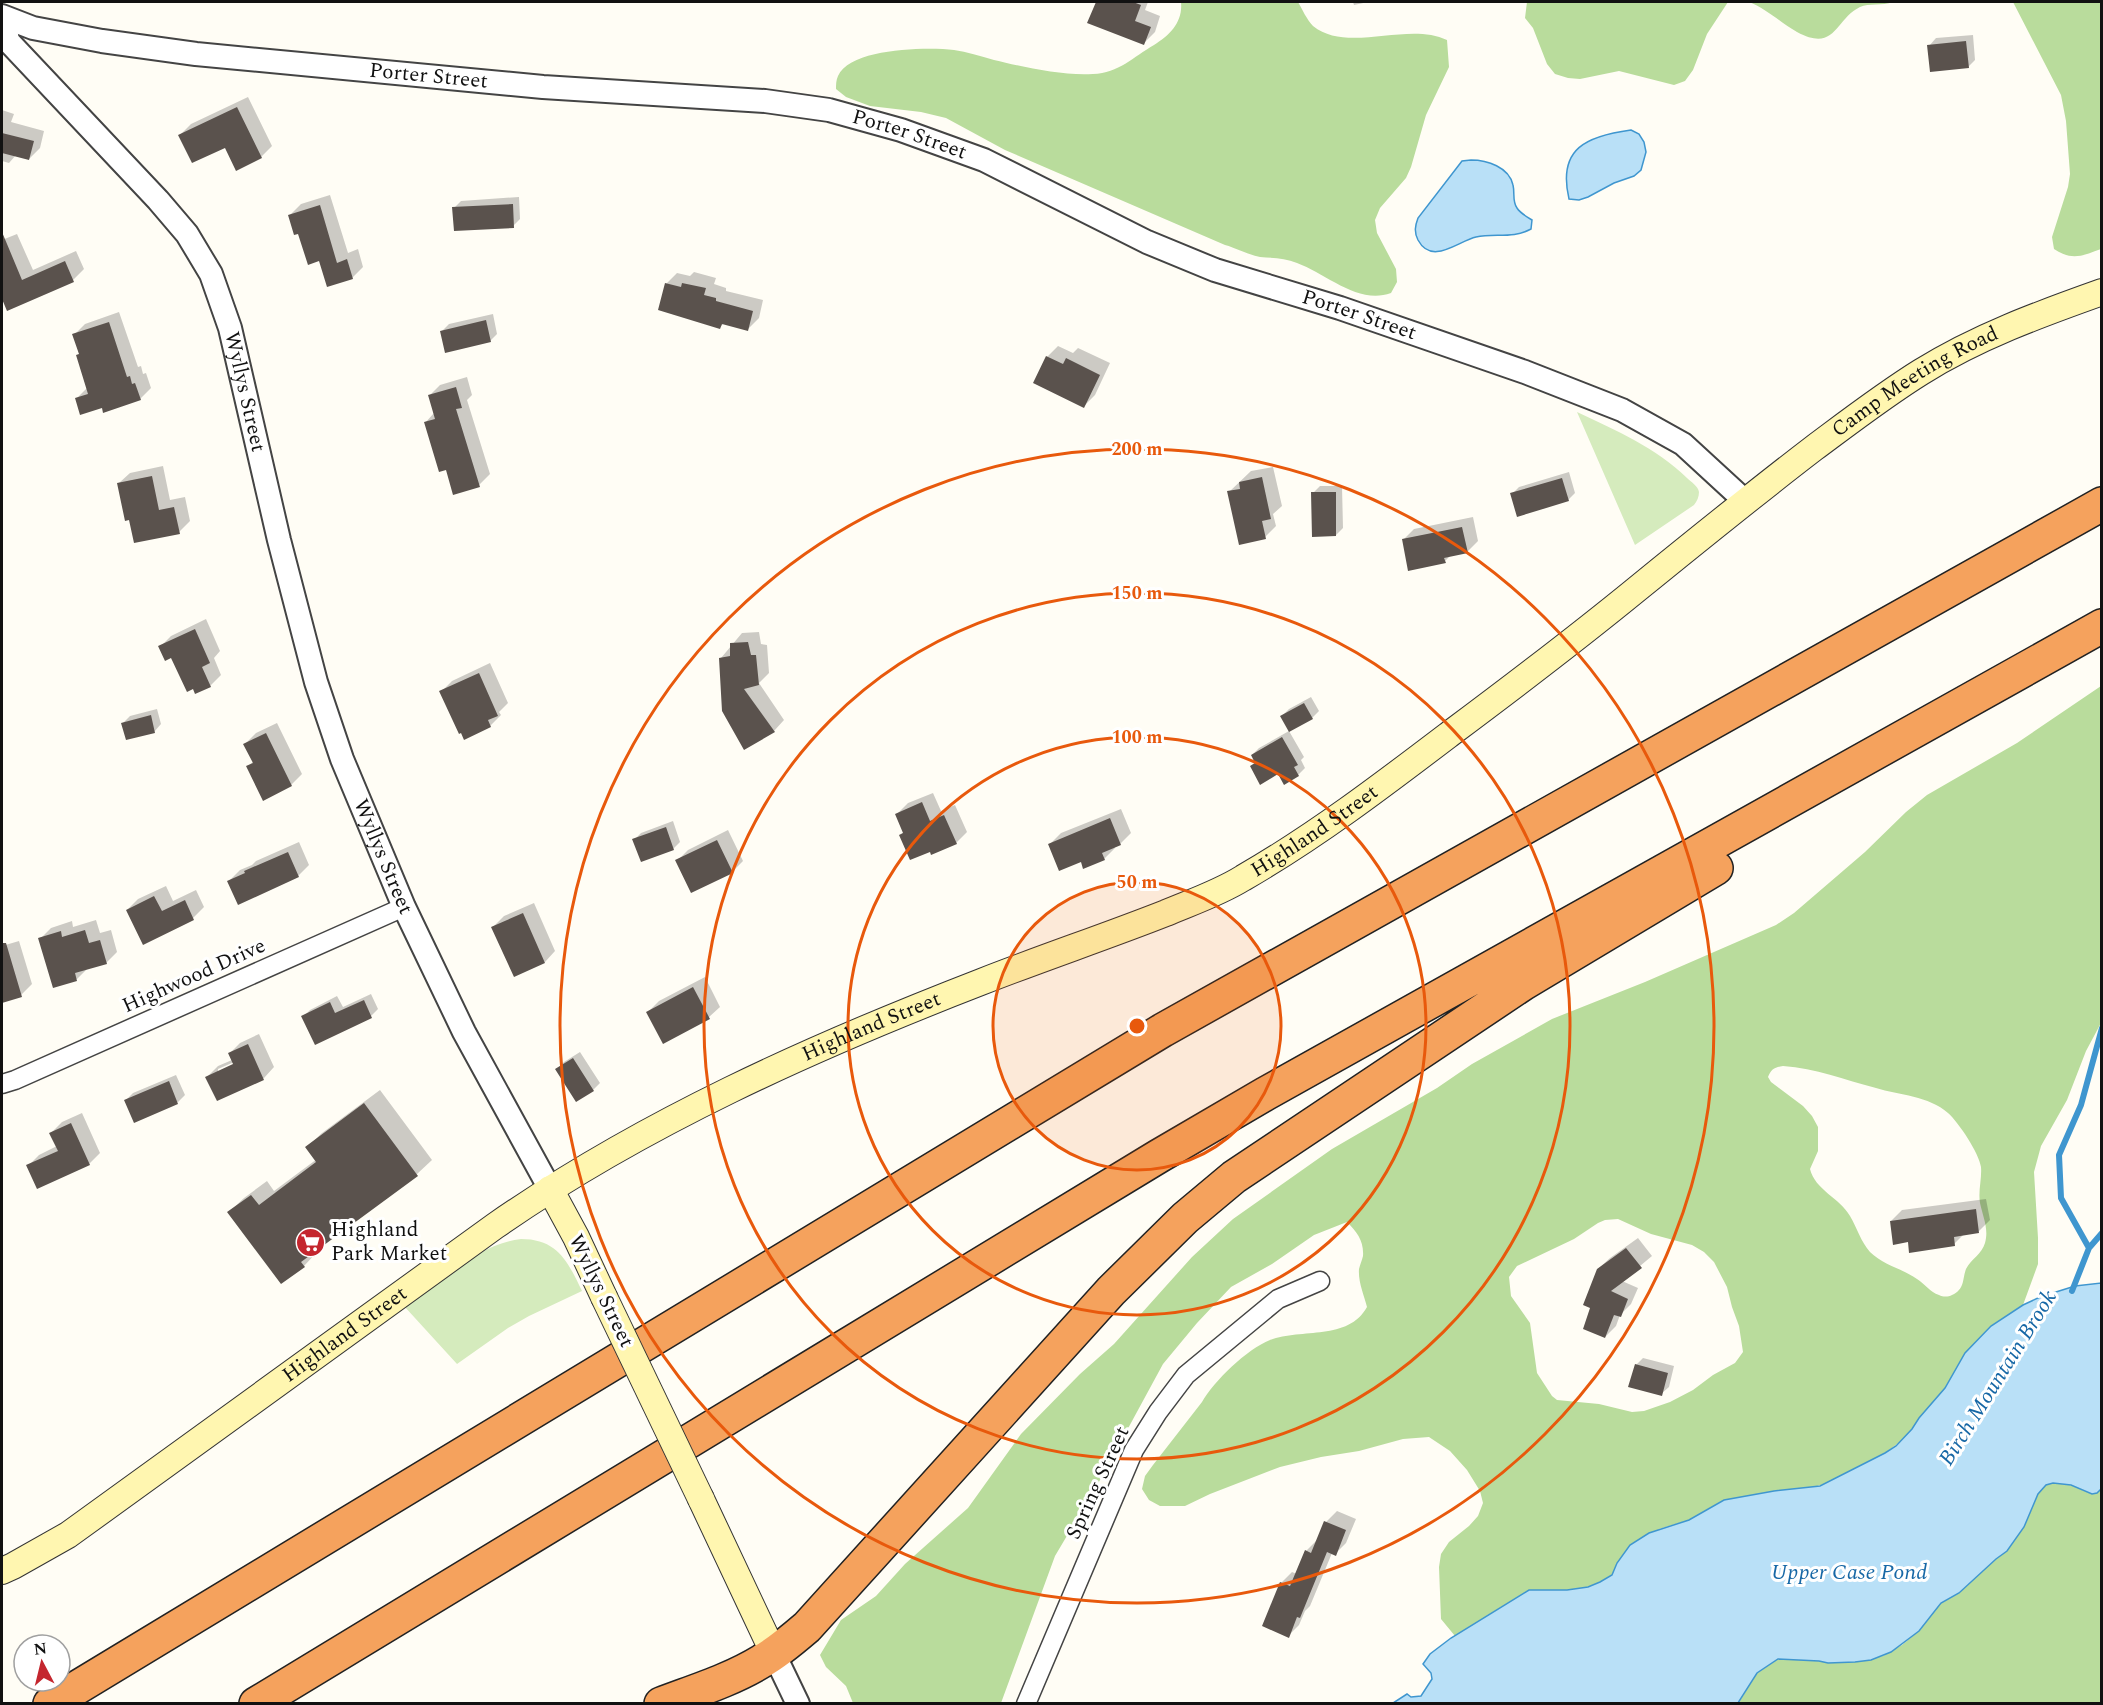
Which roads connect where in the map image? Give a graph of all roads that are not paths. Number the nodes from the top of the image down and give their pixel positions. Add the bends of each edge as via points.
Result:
1 (3, 17) edge
2 (5, 44) edge
3 (2102, 292) edge
4 (1745, 501) junction
5 (2102, 504) edge
6 (2102, 626) edge
7 (1848, 768) junction
8 (404, 907) junction
9 (2, 1084) edge
10 (550, 1189) junction
11 (1320, 1281) dead end
12 (2, 1571) edge
13 (774, 1654) junction
14 (50, 1704) edge
15 (256, 1704) edge
16 (661, 1704) edge
17 (798, 1704) edge
18 (1026, 1704) edge

1 - 2 street, Wyllys Street
1 - 4 street, Porter Street via 33,28 196,54 543,87 765,100 830,110 984,160 1148,243 1215,270 1340,308 1622,410 1683,444
2 - 8 street, Wyllys Street via 165,209 187,234 211,274 230,328 315,682 342,759
3 - 4 main road, Camp Meeting Road via 1976,342 1923,371
4 - 10 main road, Highland Street via 1630,595 1407,766 1240,880 1202,899 875,1023 772,1069
5 - 14 highway via 1145,1040
6 - 7 highway
7 - 13 highway via 1762,840 1524,983 1206,1199 1125,1277 807,1627
7 - 15 highway via 1168,1150
8 - 9 street, Highwood Drive
8 - 10 street, Wyllys Street via 469,1041
10 - 12 main road, Highland Street via 68,1534
10 - 13 main road, Wyllys Street, bridge
11 - 18 street, Spring Street via 1278,1299 1186,1375 1158,1412 1134,1450
13 - 16 highway
13 - 17 street, Wyllys Street

